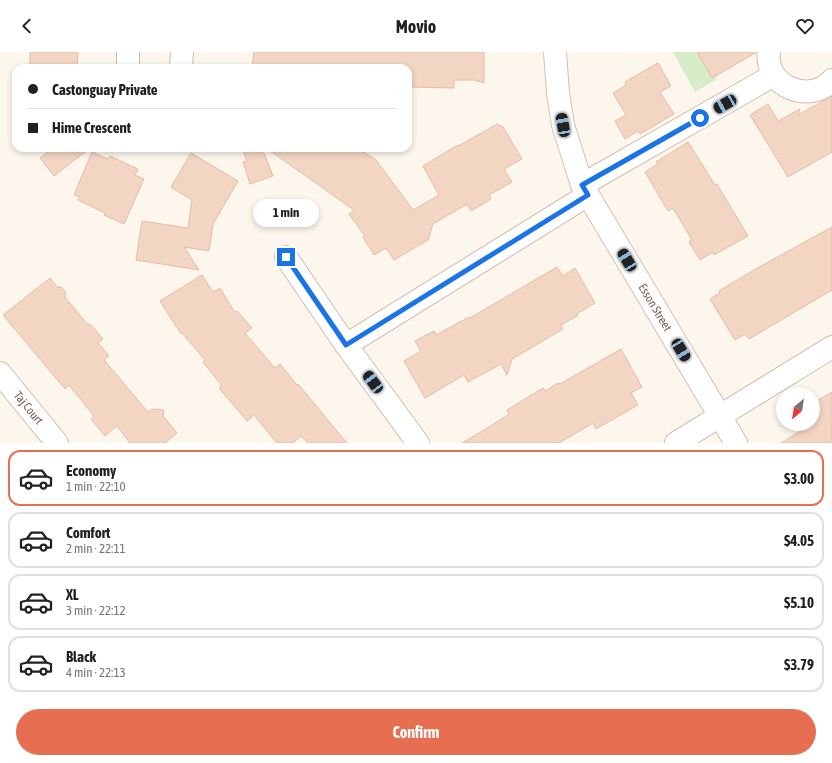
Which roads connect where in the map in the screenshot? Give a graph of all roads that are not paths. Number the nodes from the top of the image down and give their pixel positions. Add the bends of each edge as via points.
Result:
1 (128, 52) edge
2 (182, 52) edge
3 (555, 52) edge
4 (770, 52) edge
5 (128, 64) edge
6 (182, 64) edge
7 (774, 75) junction
8 (832, 80) edge
9 (585, 190) junction
10 (286, 257) dead end
11 (346, 345) junction
12 (832, 347) edge
13 (0, 373) edge
14 (720, 415) junction
15 (57, 443) edge
16 (418, 443) edge
17 (676, 443) edge
18 (736, 443) edge

1 - 5 street
2 - 6 street
3 - 9 street, Esson Street via 563,125
4 - 7 street via 770,66
7 - 8 street via 790,89 800,92 820,89
7 - 9 street
9 - 11 street
9 - 14 street, Esson Street
10 - 11 street
11 - 16 street
12 - 14 street
13 - 15 street, Taj Court
14 - 17 street
14 - 18 street, Esson Street

